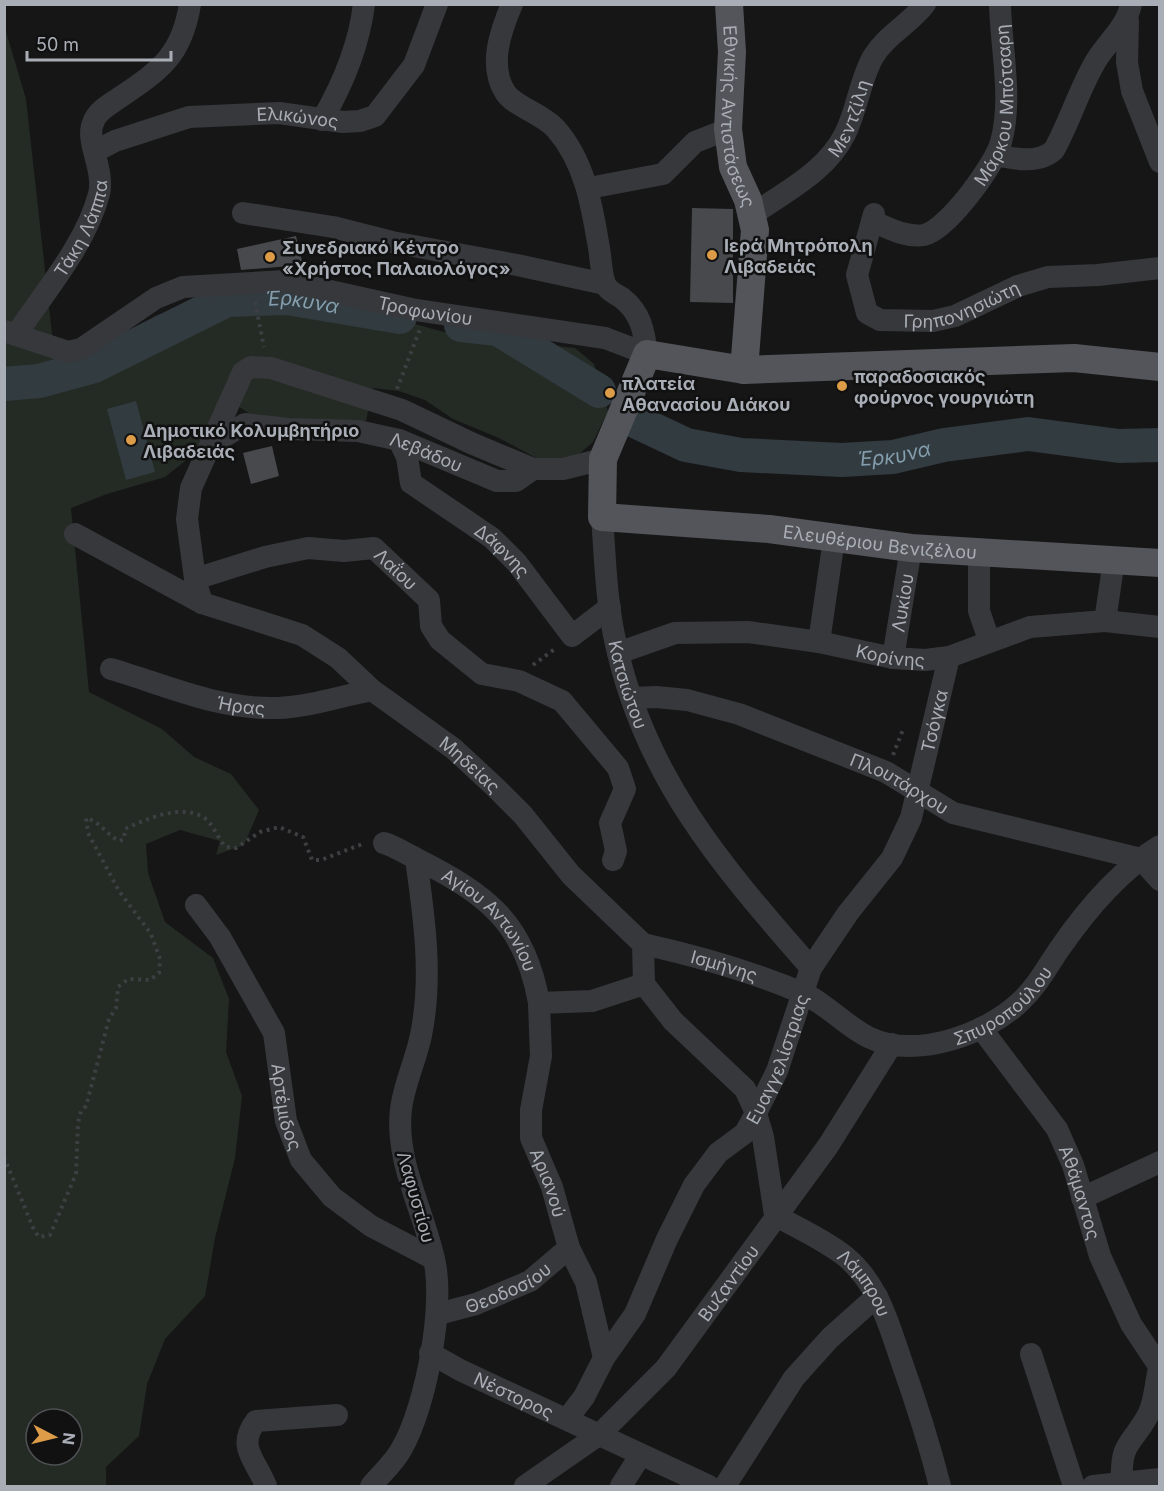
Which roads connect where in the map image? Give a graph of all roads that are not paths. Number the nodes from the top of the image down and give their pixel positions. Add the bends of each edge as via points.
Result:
1 (190, 4) edge
2 (364, 4) edge
3 (436, 4) edge
4 (512, 4) edge
5 (729, 4) edge
6 (925, 4) edge
7 (1000, 4) edge
8 (1129, 13) edge
9 (322, 120) junction
10 (728, 129) junction
11 (96, 151) junction
12 (996, 154) junction
13 (1160, 162) edge
14 (589, 188) junction
15 (243, 213) dead end
16 (752, 215) junction
17 (873, 218) joint
18 (1160, 268) edge
19 (605, 284) junction
20 (10, 333) edge
21 (647, 354) junction
22 (1160, 367) edge
23 (744, 370) junction
24 (399, 440) junction
25 (212, 444) junction
26 (603, 459) junction
27 (534, 469) junction
28 (602, 517) junction
29 (75, 534) dead end
30 (834, 539) junction
31 (911, 548) junction
32 (979, 552) junction
33 (1114, 560) junction
34 (1160, 563) edge
35 (195, 579) junction
36 (202, 603) junction
37 (610, 608) junction
38 (1106, 621) junction
39 (1160, 627) edge
40 (989, 640) junction
41 (819, 642) junction
42 (618, 653) junction
43 (949, 657) junction
44 (893, 658) junction
45 (111, 669) dead end
46 (372, 690) junction
47 (632, 698) junction
48 (919, 789) junction
49 (384, 843) road end
50 (1150, 853) edge
51 (416, 859) junction
52 (613, 860) dead end
53 (1160, 880) edge
54 (196, 905) dead end
55 (643, 944) junction
56 (811, 968) junction
57 (644, 984) junction
58 (804, 993) junction
59 (539, 1003) junction
60 (981, 1029) junction
61 (892, 1044) junction
62 (756, 1113) junction
63 (1160, 1162) edge
64 (1082, 1198) junction
65 (775, 1215) junction
66 (569, 1248) junction
67 (434, 1259) junction
68 (877, 1296) junction
69 (438, 1314) junction
70 (430, 1353) junction
71 (1031, 1354) dead end
72 (604, 1358) junction
73 (1159, 1366) edge
74 (337, 1415) dead end
75 (567, 1419) junction
76 (600, 1434) junction
77 (640, 1456) junction
78 (1160, 1479) edge
79 (1122, 1482) junction
80 (266, 1486) edge
81 (370, 1486) edge
82 (525, 1486) edge
83 (621, 1486) edge
84 (709, 1486) edge
85 (725, 1486) edge
86 (940, 1486) edge
87 (1074, 1486) edge
88 (1093, 1486) edge

1 - 11 street, Τάκη Λάππα via 178,48 162,68 99,112 91,136
2 - 9 street via 350,61
3 - 9 street, Ελικώνος via 414,65 375,116 360,121
4 - 14 street via 497,48 504,92 557,130
5 - 10 main road, Εθνικής Αντιστάσεως via 732,52
6 - 16 street, Μεντζίλη via 887,39 873,58 845,135 825,164
7 - 12 street, Μάρκου Μπότσαρη via 1005,83 1001,142
8 - 12 street via 1092,66 1054,150 1028,159
8 - 13 street via 1127,62 1132,90
9 - 11 street, Ελικώνος via 279,113 189,117
10 - 14 street via 695,142 663,174
10 - 16 main road, Εθνικής Αντιστάσεως via 733,167
11 - 20 street, Τάκη Λάππα via 101,173 99,193 83,235
12 - 17 street, Μάρκου Μπότσαρη via 966,201 932,232 911,236
14 - 19 street
15 - 19 street via 333,227
16 - 23 main road, Εθνικής Αντιστάσεως via 756,230
17 - 18 street, Γρηπονησιώτη via 856,275 867,312 880,320 933,321 955,316 1018,285 1048,277
19 - 21 street via 635,310 644,328
20 - 21 street, Τροφωνίου via 68,352 81,349 156,298 183,286 285,281 416,310 605,338
21 - 23 main road
21 - 26 main road, Κατσιώτου
22 - 23 main road via 1074,358
24 - 25 street, Λεβάδου via 358,431 245,424
24 - 27 street, Λεβάδου via 497,482 516,481
24 - 37 street, Δάφνης via 407,457 411,483 492,538 517,563 572,636
25 - 27 street, Λεβάδου via 243,372 251,367 271,368 390,406
25 - 35 street via 191,488 187,519
26 - 27 street, Λεβάδου via 563,469
26 - 28 main road, Κατσιώτου
28 - 30 main road, Ελευθέριου Βενιζέλου via 769,529
28 - 37 street, Κατσιώτου
29 - 36 street, Μηδείας
30 - 31 main road, Ελευθέριου Βενιζέλου
30 - 41 street
31 - 32 main road, Ελευθέριου Βενιζέλου
31 - 44 street, Λυκίου
32 - 33 main road, Ελευθέριου Βενιζέλου
32 - 40 street via 979,611
33 - 34 main road, Ελευθέριου Βενιζέλου
33 - 38 street
35 - 36 street
35 - 52 street, Λαΐου via 308,548 374,548 429,600 431,626 440,640 482,674 519,681 562,702 618,768 625,789 610,823 616,851
36 - 46 street, Μηδείας via 302,635 338,658
37 - 42 street, Κατσιώτου
38 - 39 street, Κορίνης
38 - 40 street, Κορίνης via 1030,627
40 - 43 street, Κορίνης
41 - 42 street, Κορίνης via 748,632 675,633
41 - 44 street, Κορίνης
42 - 47 street, Κατσιώτου
43 - 44 street, Κορίνης
43 - 48 street, Τσόγκα
45 - 46 street, Ήρας via 202,699 246,707 278,708
46 - 55 street, Μηδείας via 454,749 495,787 571,875
47 - 48 street, Πλουτάρχου via 687,700 740,714
47 - 56 street, Κατσιώτου via 663,775 701,836
48 - 50 street, Πλουτάρχου via 953,813
48 - 56 street, Ευαγγελίστριας via 911,818 892,858
49 - 51 street, Αγίου Αντωνίου
50 - 53 street
50 - 60 street, Σπυροπούλου via 1116,883 1019,1003
51 - 59 street, Αγίου Αντωνίου via 467,886 497,912 527,954
51 - 67 street, Λαφυστίου via 425,930 426,987 421,1035 401,1109 401,1147
54 - 67 street, Αρτέμιδος via 220,937 274,1033 286,1121 300,1160 332,1197 371,1226
55 - 57 street
55 - 58 street, Ισμήνης via 729,966
56 - 58 street, Ευαγγελίστριας
57 - 59 street via 592,1001
57 - 62 street via 674,1021 745,1089
58 - 61 street, Σπυροπούλου via 869,1038
58 - 62 street, Ευαγγελίστριας via 777,1071
59 - 66 street, Αριανού via 541,1056 531,1110 531,1138 552,1187
60 - 61 street, Σπυροπούλου via 940,1043
60 - 64 street, Αθάμαντος via 1057,1129
61 - 65 street, Βυζαντίου via 828,1146
62 - 65 street
62 - 72 street, Ευαγγελίστριας via 745,1133 718,1153 694,1185 635,1314
63 - 64 street
64 - 73 street, Αθάμαντος via 1100,1256 1131,1324
65 - 68 street, Λάμπρου via 847,1258 869,1281
65 - 76 street, Βυζαντίου via 666,1368
66 - 69 street, Θεοδοσίου via 530,1281 476,1304
66 - 72 street, Αριανού via 586,1282
67 - 69 street, Λαφυστίου
68 - 85 street via 830,1338 794,1378
68 - 86 street, Λάμπρου via 921,1414
69 - 70 street, Λαφυστίου
70 - 75 street, Νέστορος
70 - 81 street, Λαφυστίου via 424,1388 402,1449
71 - 87 street
72 - 75 street, Ευαγγελίστριας via 584,1397
73 - 79 street via 1148,1416 1123,1452
74 - 80 street via 256,1421 248,1432 246,1446
75 - 76 street, Νέστορος
76 - 77 street, Νέστορος
76 - 82 street, Βυζαντίου
77 - 83 street
77 - 84 street, Νέστορος
78 - 79 street
79 - 88 street

